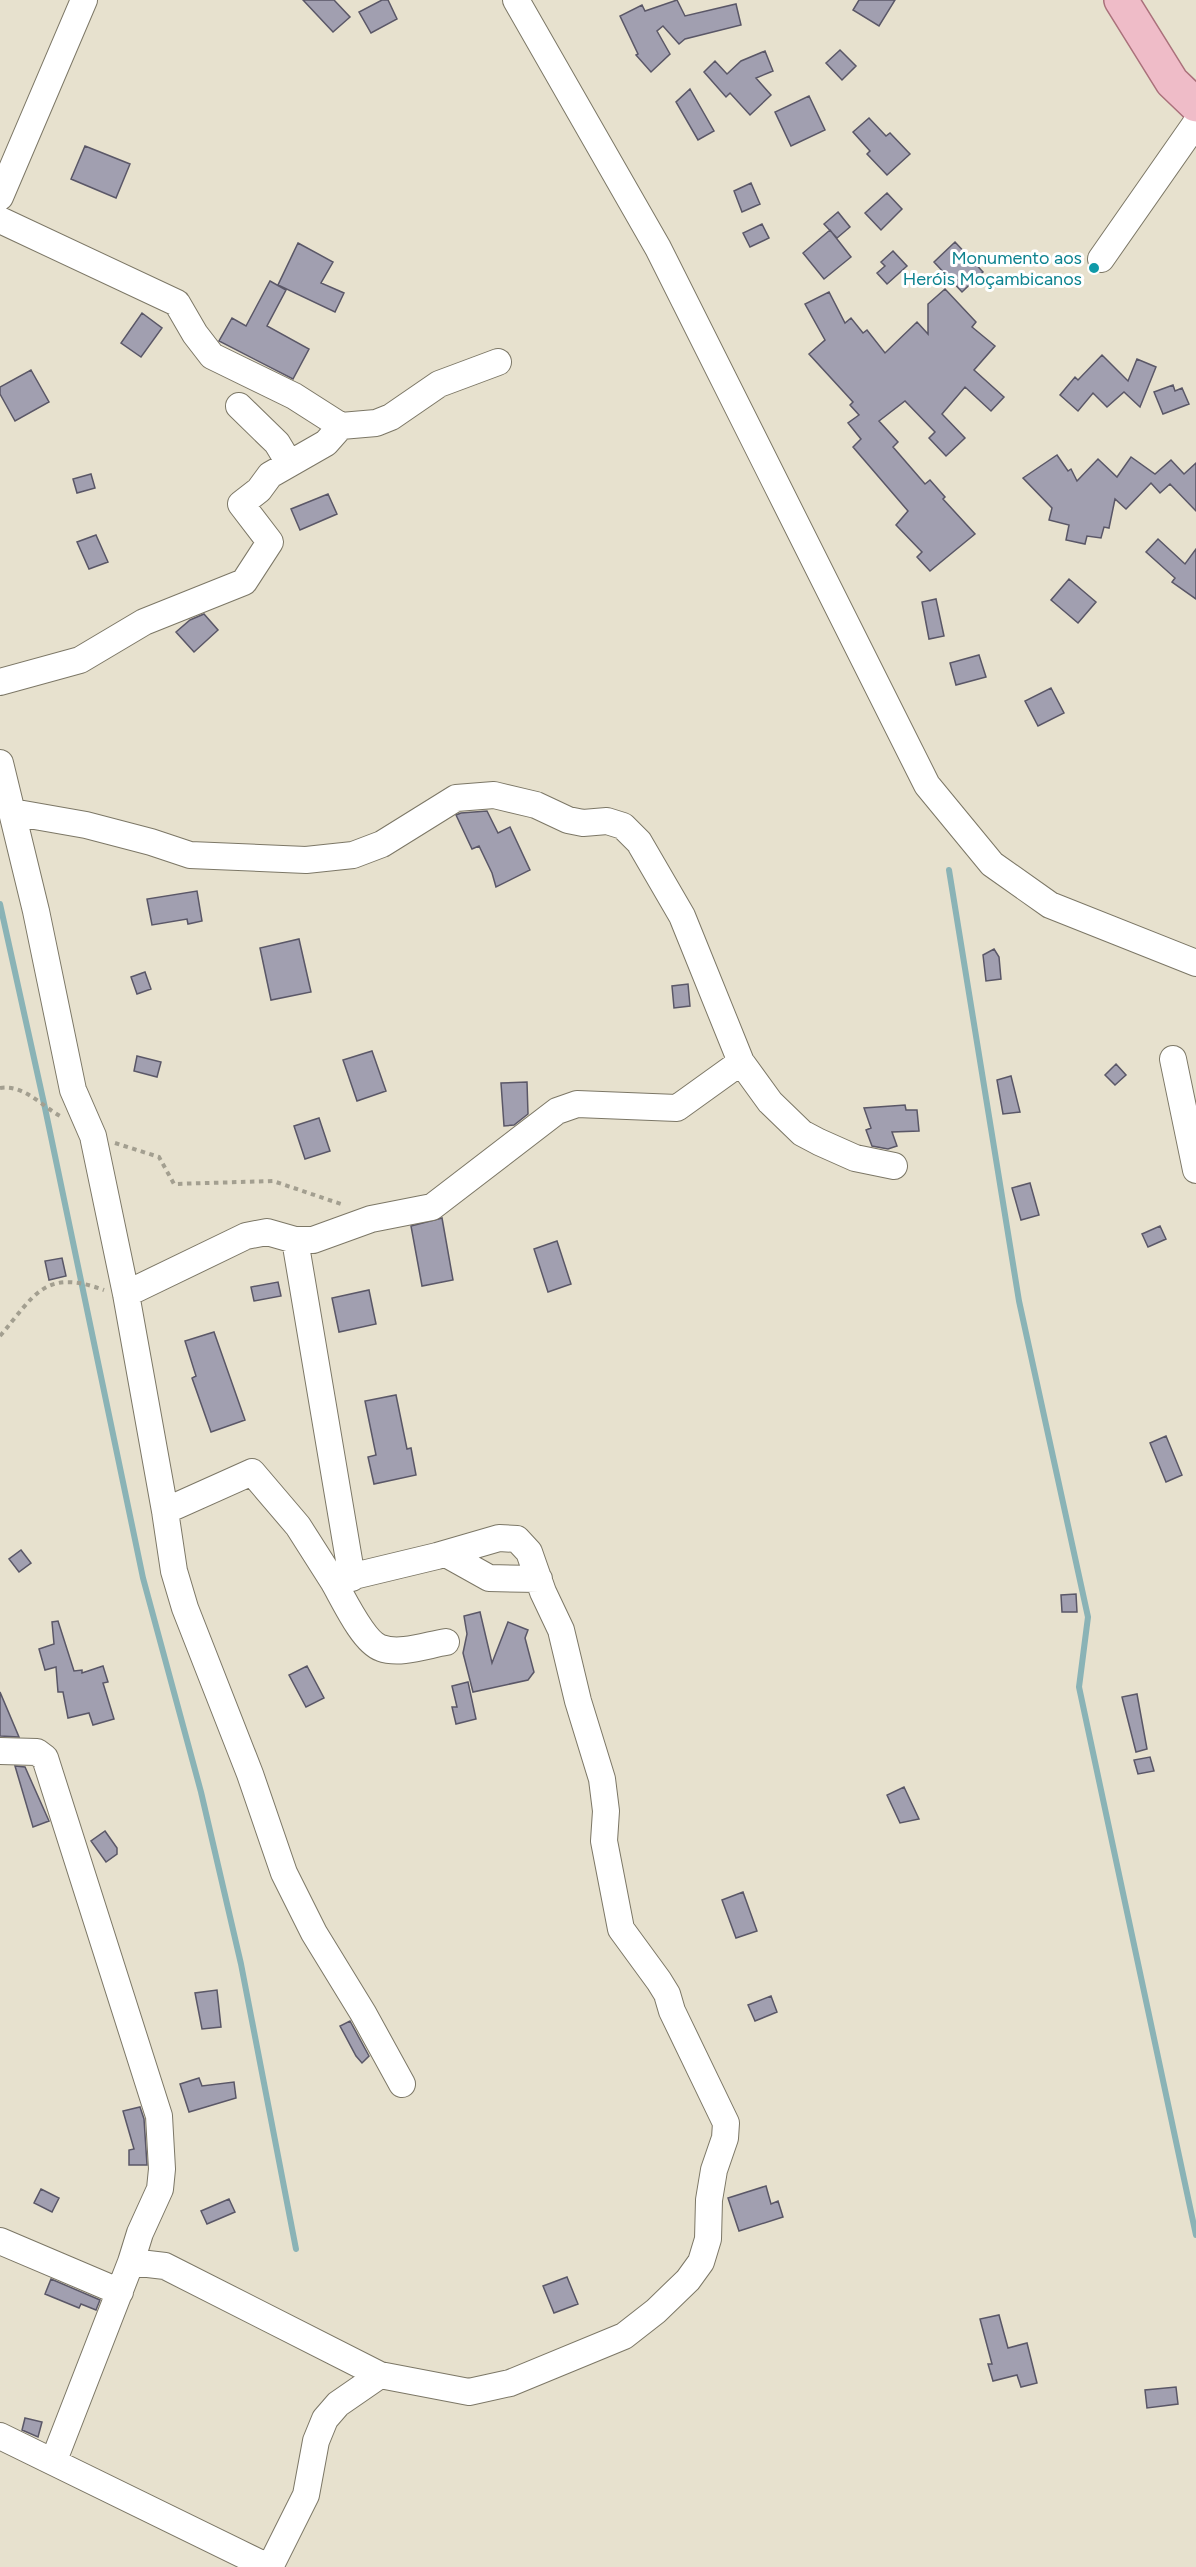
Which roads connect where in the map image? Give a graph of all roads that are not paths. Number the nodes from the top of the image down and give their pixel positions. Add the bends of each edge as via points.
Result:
1 (84, 0) edge
2 (516, 0) edge
3 (1121, 0) edge
4 (1196, 105) edge
5 (1196, 123) edge
6 (0, 197) edge
7 (0, 220) edge
8 (1101, 259) dead end
9 (498, 362) dead end
10 (239, 406) dead end
11 (341, 426) junction
12 (289, 463) junction
13 (0, 682) edge
14 (0, 763) edge
15 (12, 812) junction
16 (1196, 963) edge
17 (1173, 1059) dead end
18 (741, 1062) junction
19 (894, 1166) dead end
20 (1196, 1170) edge
21 (295, 1240) junction
22 (126, 1294) junction
23 (165, 1511) junction
24 (446, 1554) junction
25 (539, 1579) junction
26 (343, 1580) junction
27 (446, 1642) dead end
28 (0, 1751) edge
29 (402, 2084) dead end
30 (140, 2233) junction
31 (0, 2241) edge
32 (131, 2262) junction
33 (165, 2266) junction
34 (120, 2292) junction
35 (380, 2375) junction
36 (0, 2436) edge
37 (54, 2460) junction
38 (269, 2567) edge

1 - 6 street
2 - 16 street via 658,248 927,785 992,864 1050,905
3 - 4 main road via 1172,82
5 - 8 street
7 - 11 street via 177,303 212,356 294,396
9 - 11 street via 439,384 391,417 375,423
10 - 12 street via 277,444
11 - 12 street via 326,443
12 - 13 street via 270,475 241,504 270,542 244,582 144,622 80,660
14 - 15 street
15 - 18 street via 86,825 190,855 306,860 353,855 382,844 456,798 494,795 536,805 568,820 607,821 623,826 639,842 682,916
15 - 22 street via 73,1090 93,1136
17 - 20 street
18 - 19 street via 770,1102 802,1133 855,1158
18 - 21 street via 677,1108 577,1104 557,1111 432,1207 382,1217 313,1240
21 - 22 street via 267,1232 246,1236
21 - 26 street
22 - 23 street
23 - 26 street via 252,1472
23 - 29 street via 174,1571 186,1608 284,1873 314,1933
24 - 25 street via 489,1578
24 - 25 street via 499,1538 516,1539 529,1552
24 - 26 street
25 - 35 street via 561,1630 602,1779 604,1841 621,1929 667,1994 726,2124 709,2200 708,2240 701,2262 688,2280 656,2311 624,2336 588,2351 510,2383 469,2392
26 - 27 street via 371,1642 382,1649
28 - 30 street via 38,1752 45,1758 159,2116 161,2182
30 - 32 street
30 - 33 street
31 - 34 street
32 - 33 street
32 - 34 street
33 - 35 street
34 - 37 street
35 - 38 street via 338,2404 325,2419 316,2441 306,2495
36 - 37 street
37 - 38 street

